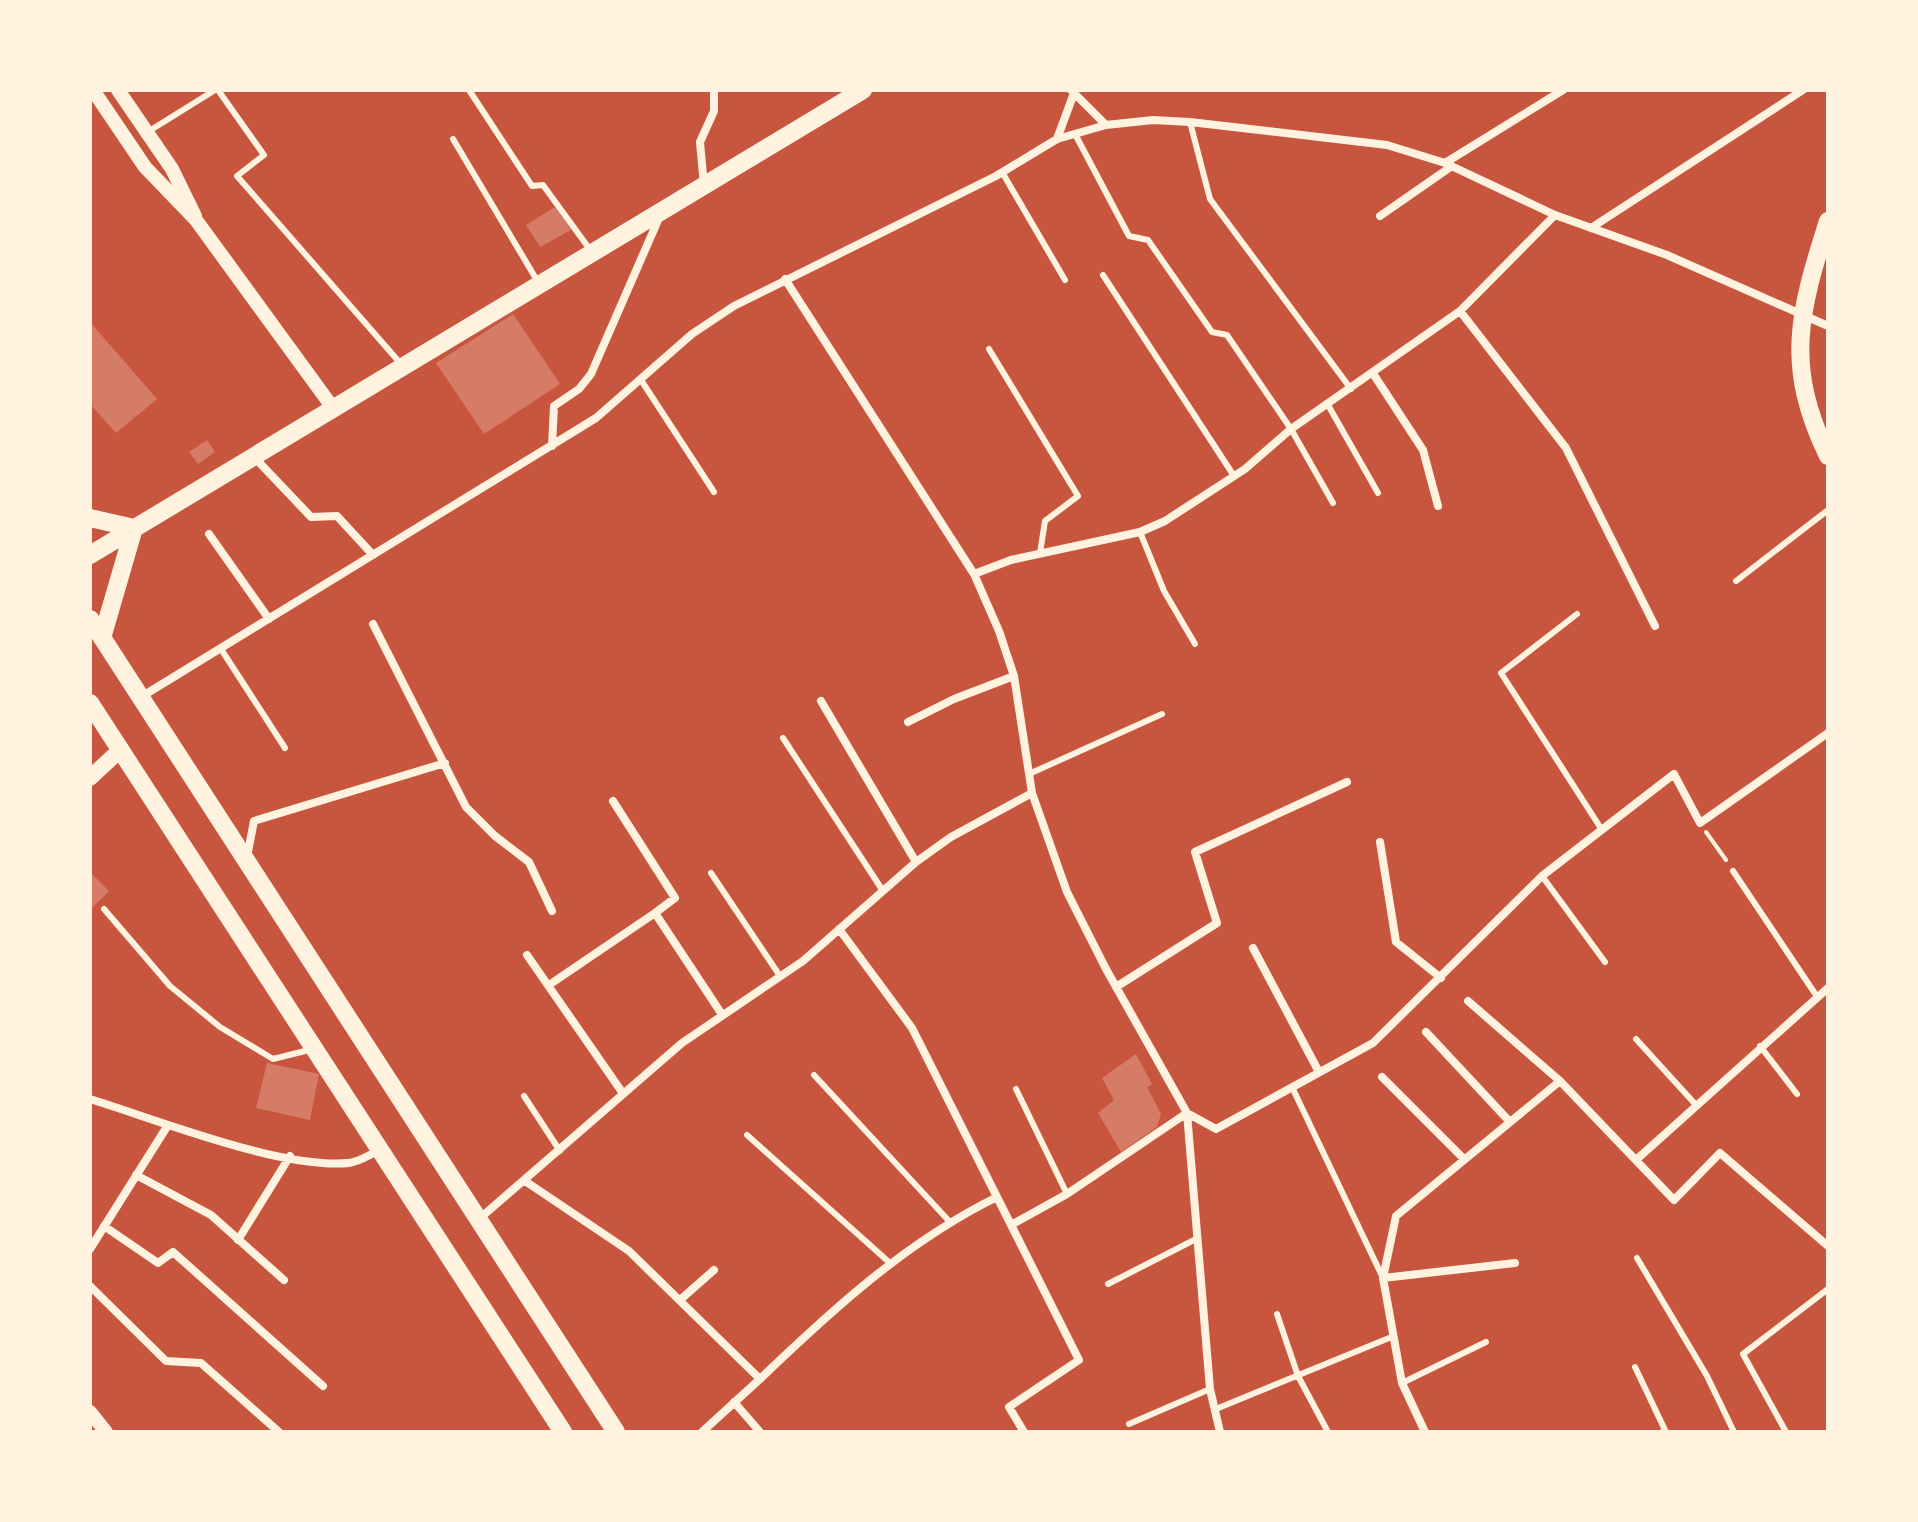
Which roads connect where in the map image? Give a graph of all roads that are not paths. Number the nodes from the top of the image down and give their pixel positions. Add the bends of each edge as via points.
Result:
1 (93, 90) edge
2 (118, 90) edge
3 (216, 90) edge
4 (469, 90) edge
5 (714, 90) edge
6 (863, 90) edge
7 (1563, 90) edge
8 (1803, 90) edge
9 (1073, 92) edge
10 (1190, 122) junction
11 (1106, 125) junction
12 (146, 133) junction
13 (1075, 134) junction
14 (453, 139) dead end
15 (1057, 139) junction
16 (1448, 165) junction
17 (1002, 172) junction
18 (704, 189) junction
19 (661, 214) junction
20 (1555, 215) junction
21 (1380, 216) dead end
22 (196, 220) junction
23 (1828, 221) edge
24 (1591, 228) junction
25 (593, 254) junction
26 (1103, 275) dead end
27 (785, 279) junction
28 (1065, 280) dead end
29 (539, 285) junction
30 (1460, 311) junction
31 (1801, 317) junction
32 (1828, 326) edge
33 (989, 349) dead end
34 (404, 366) junction
35 (1374, 375) junction
36 (641, 380) junction
37 (1351, 389) junction
38 (1328, 405) junction
39 (333, 408) junction
40 (1291, 429) junction
41 (552, 446) junction
42 (1828, 456) edge
43 (254, 457) junction
44 (1234, 476) junction
45 (714, 492) dead end
46 (1378, 493) dead end
47 (1333, 503) dead end
48 (1438, 506) dead end
49 (1828, 510) edge
50 (90, 518) edge
51 (134, 528) junction
52 (1140, 532) junction
53 (209, 534) dead end
54 (1040, 553) junction
55 (90, 555) edge
56 (373, 555) junction
57 (974, 574) junction
58 (1736, 581) dead end
59 (1577, 614) dead end
60 (90, 619) edge
61 (269, 619) junction
62 (373, 624) dead end
63 (1655, 626) dead end
64 (102, 638) junction
65 (1195, 644) dead end
66 (221, 649) junction
67 (1014, 676) junction
68 (139, 699) junction
69 (821, 701) dead end
70 (90, 703) edge
71 (1162, 714) dead end
72 (908, 722) dead end
73 (1828, 733) edge
74 (783, 738) dead end
75 (285, 748) dead end
76 (121, 749) junction
77 (445, 763) junction
78 (1029, 774) junction
79 (90, 778) edge
80 (1347, 782) dead end
81 (1032, 793) junction
82 (613, 801) dead end
83 (1602, 830) junction
84 (1380, 842) dead end
85 (246, 861) junction
86 (916, 862) junction
87 (1733, 871) road end
88 (711, 873) dead end
89 (1542, 876) junction
90 (883, 891) junction
91 (104, 909) dead end
92 (552, 911) dead end
93 (655, 913) junction
94 (839, 929) junction
95 (1253, 948) dead end
96 (527, 955) dead end
97 (1605, 962) dead end
98 (780, 976) junction
99 (1441, 978) junction
100 (549, 985) junction
101 (1116, 987) junction
102 (1828, 988) edge
103 (1818, 998) junction
104 (1468, 1001) dead end
105 (721, 1013) junction
106 (1426, 1032) dead end
107 (1636, 1039) dead end
108 (1760, 1046) junction
109 (313, 1049) junction
110 (1319, 1072) junction
111 (814, 1075) dead end
112 (1382, 1077) dead end
113 (1560, 1081) junction
114 (1292, 1087) junction
115 (1016, 1089) dead end
116 (622, 1092) junction
117 (1797, 1094) dead end
118 (524, 1096) dead end
119 (90, 1099) edge
120 (1696, 1105) junction
121 (1187, 1113) junction
122 (1510, 1122) junction
123 (168, 1125) junction
124 (747, 1135) dead end
125 (378, 1151) junction
126 (560, 1151) junction
127 (290, 1156) junction
128 (1464, 1159) junction
129 (1636, 1160) junction
130 (136, 1175) junction
131 (525, 1181) junction
132 (1067, 1194) junction
133 (997, 1197) junction
134 (478, 1220) junction
135 (949, 1221) junction
136 (1011, 1225) junction
137 (104, 1226) junction
138 (1198, 1238) junction
139 (238, 1240) junction
140 (1828, 1246) edge
141 (90, 1249) edge
142 (1637, 1258) dead end
143 (890, 1263) junction
144 (1515, 1263) dead end
145 (714, 1270) dead end
146 (1383, 1278) junction
147 (284, 1280) dead end
148 (1108, 1284) dead end
149 (90, 1286) edge
150 (1828, 1289) edge
151 (680, 1300) junction
152 (1277, 1314) dead end
153 (1395, 1336) junction
154 (1486, 1342) dead end
155 (1635, 1367) dead end
156 (1298, 1376) junction
157 (760, 1379) junction
158 (1402, 1383) junction
159 (323, 1386) dead end
160 (1210, 1389) junction
161 (734, 1402) junction
162 (1216, 1409) junction
163 (90, 1412) edge
164 (1129, 1424) dead end
165 (106, 1432) edge
166 (279, 1432) edge
167 (563, 1432) edge
168 (616, 1432) edge
169 (702, 1432) edge
170 (760, 1432) edge
171 (1024, 1432) edge
172 (1220, 1432) edge
173 (1328, 1432) edge
174 (1425, 1432) edge
175 (1662, 1432) edge
176 (1734, 1432) edge
177 (1786, 1432) edge

1 - 22 street via 145,167
2 - 12 street
3 - 12 lane
3 - 34 lane via 264,155 237,176
4 - 25 lane via 532,186 543,185
5 - 18 street via 714,111 700,142
6 - 18 main road
7 - 16 street
8 - 24 street
9 - 11 street
9 - 15 street
10 - 11 street
10 - 16 street via 1387,145
10 - 37 lane via 1210,199
11 - 13 street
12 - 22 street via 172,169
13 - 15 street
13 - 40 lane via 1129,236 1148,240 1212,332 1227,335
14 - 29 lane
15 - 17 street
16 - 20 street
16 - 21 street
17 - 27 street
17 - 28 lane
18 - 19 main road
19 - 25 main road
19 - 41 street via 591,374 554,406
20 - 24 street
20 - 30 street
22 - 39 street
23 - 31 main road
24 - 31 street via 1667,255
25 - 29 main road
26 - 44 lane
27 - 36 street via 692,334
27 - 57 street
29 - 34 main road
30 - 35 street
30 - 63 street via 1566,448
31 - 32 street
31 - 42 main road via 1803,396
33 - 54 lane via 1078,496 1045,521
34 - 39 main road
35 - 37 street
35 - 48 street via 1423,450
36 - 41 street
36 - 45 lane
37 - 38 street
38 - 40 street
38 - 46 lane
39 - 43 main road
40 - 44 street
40 - 47 lane
41 - 56 street
43 - 51 main road
43 - 56 street via 311,517 337,516
44 - 52 street
49 - 58 lane
50 - 51 main road
51 - 55 main road
51 - 64 main road
52 - 54 street
52 - 65 lane via 1164,591
53 - 61 street
54 - 57 street
56 - 61 street
57 - 67 street
59 - 83 lane via 1501,673
60 - 64 main road
61 - 66 street
62 - 77 street
64 - 68 main road
66 - 68 street
66 - 75 lane
67 - 72 street
67 - 78 street
68 - 85 main road
69 - 86 street
70 - 76 main road
71 - 78 lane
73 - 83 street via 1700,823 1674,774
74 - 90 lane
76 - 79 main road
76 - 109 main road
77 - 85 street via 254,821
77 - 92 street via 466,807 529,862
78 - 81 street
80 - 101 street via 1195,852 1217,923
81 - 86 street
81 - 101 street via 1067,892
82 - 93 street via 675,898
83 - 89 street
84 - 99 street via 1396,942
85 - 134 main road
86 - 90 street
87 - 103 lane
88 - 98 lane
89 - 97 lane
89 - 99 street
90 - 94 street
91 - 109 lane via 170,986 220,1027 273,1059
93 - 100 street
93 - 105 street
94 - 98 street
94 - 133 street via 912,1028
95 - 110 street
96 - 100 street
98 - 105 street
99 - 110 street via 1373,1043
100 - 116 street
101 - 121 street
102 - 103 street
103 - 108 street
104 - 113 street
105 - 116 street
106 - 122 street
107 - 120 lane
108 - 117 lane
108 - 120 street
109 - 125 main road
110 - 114 street
111 - 135 lane
112 - 128 street
113 - 122 street
113 - 129 street
114 - 121 street via 1216,1129
114 - 146 lane
115 - 132 lane
116 - 126 street
118 - 126 lane
119 - 123 street
120 - 129 street
121 - 132 street
121 - 138 street
122 - 128 street
123 - 127 street
123 - 130 street
124 - 143 lane
125 - 127 street via 353,1163
125 - 167 main road
126 - 131 street
127 - 139 street
128 - 146 street via 1396,1216
129 - 140 street via 1674,1200 1720,1153
130 - 137 street
130 - 139 street via 211,1215
131 - 134 street
131 - 151 street via 629,1251
132 - 136 street
133 - 135 street
133 - 136 street
134 - 168 main road
135 - 143 street
136 - 171 street via 1079,1360 1009,1407
137 - 141 street
137 - 159 street via 158,1263 173,1252
138 - 148 lane
138 - 160 street
139 - 147 street
142 - 176 lane
143 - 157 street via 829,1312
144 - 146 street
145 - 151 street
146 - 153 street
149 - 166 street via 166,1361 201,1363
150 - 177 lane via 1743,1354
151 - 157 street
152 - 156 lane
153 - 156 lane
153 - 158 street
154 - 158 lane
155 - 175 lane
156 - 162 lane
156 - 173 lane
157 - 161 street
158 - 174 street
160 - 162 street
160 - 164 lane
161 - 169 street
161 - 170 street
162 - 172 street
163 - 165 street

